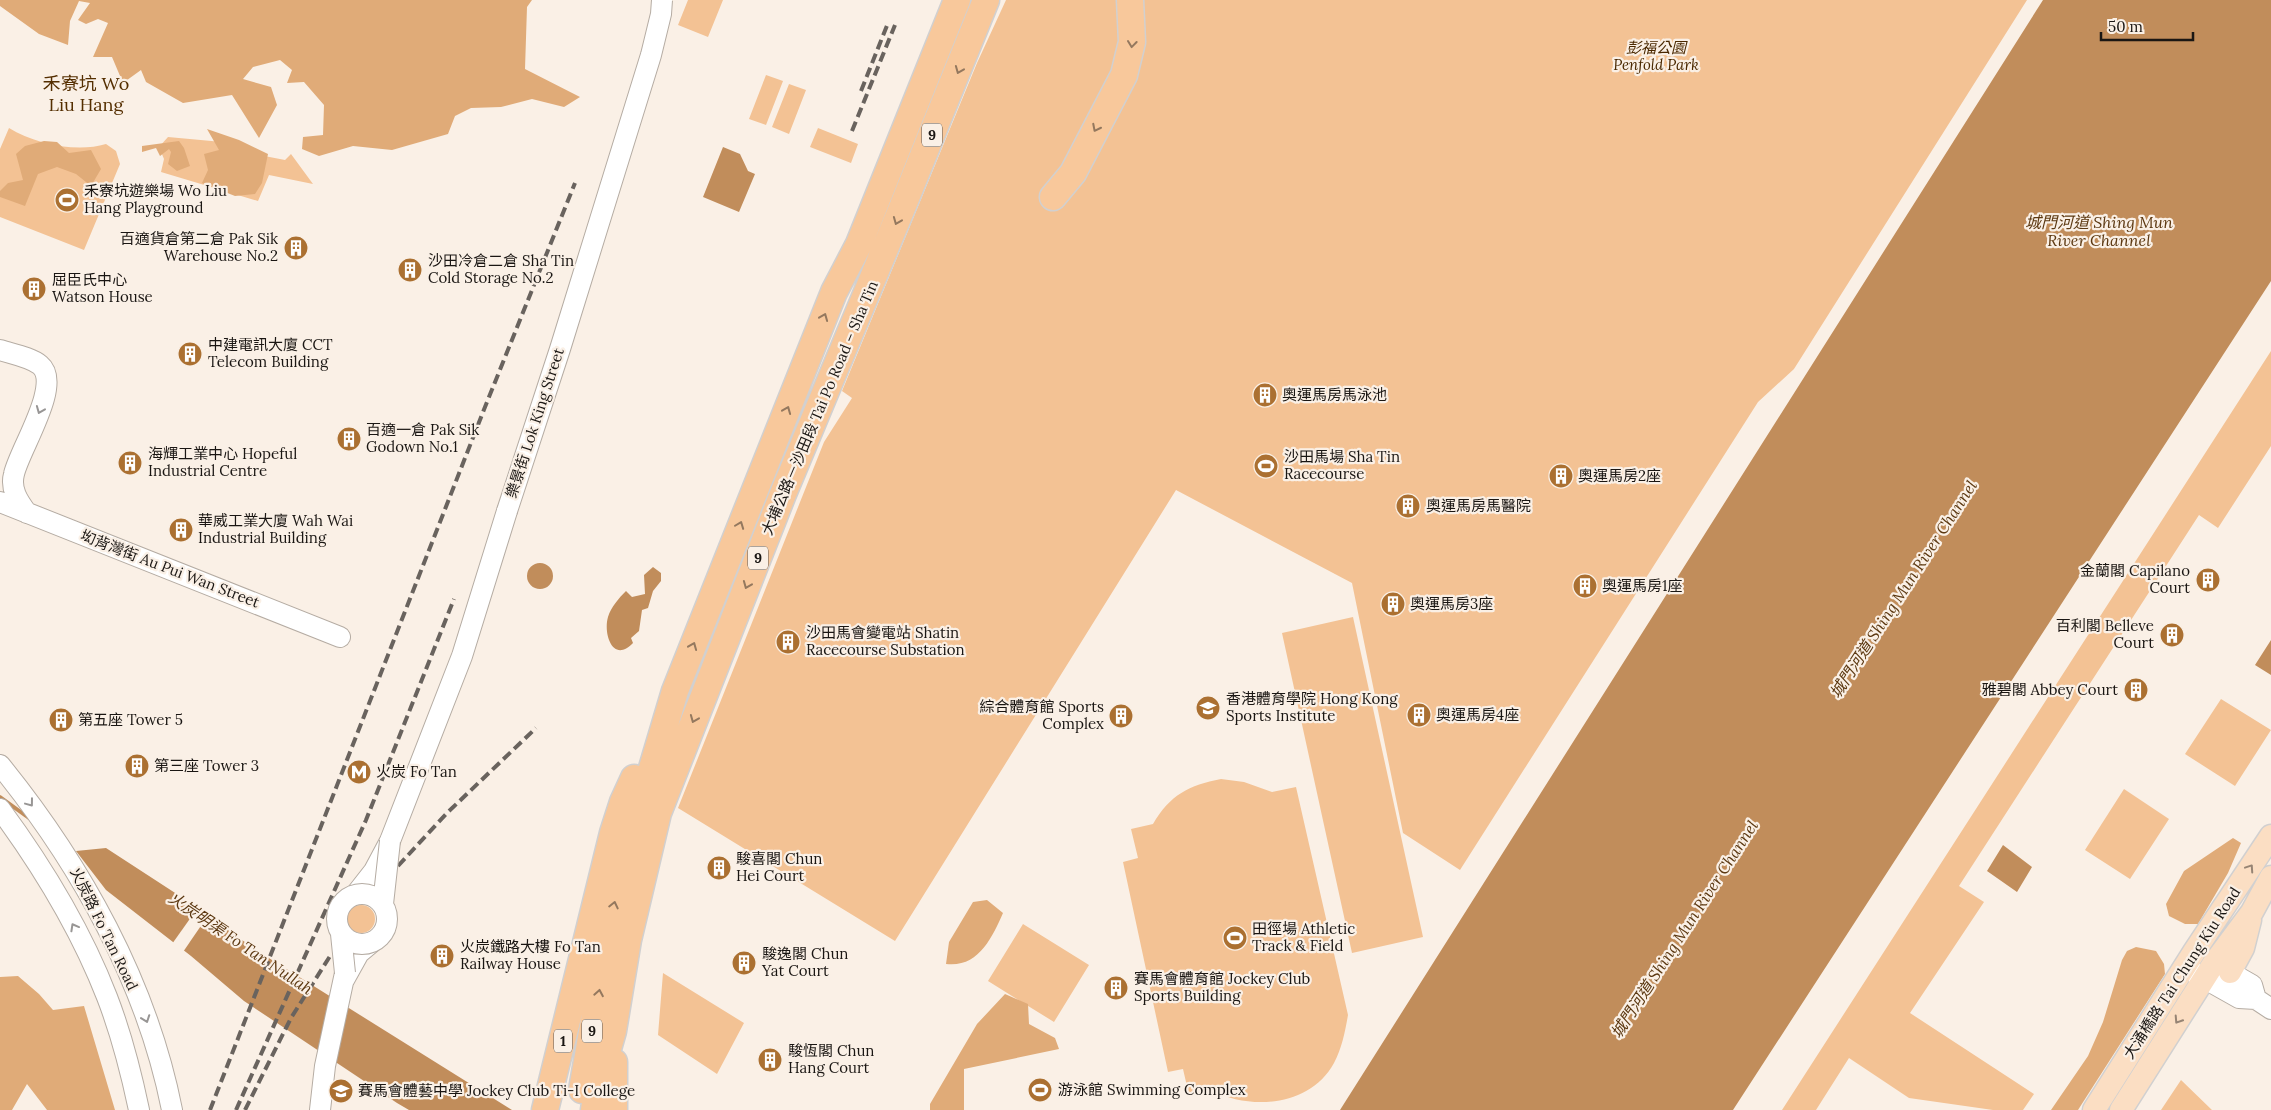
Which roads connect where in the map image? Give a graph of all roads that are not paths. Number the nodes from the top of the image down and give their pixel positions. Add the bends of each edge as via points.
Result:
1 (662, 0) edge
2 (940, 0) edge
3 (957, 0) edge
4 (986, 0) edge
5 (997, 0) edge
6 (1130, 0) edge
7 (977, 25) junction
8 (1053, 197) dead end
9 (834, 292) junction
10 (0, 350) edge
11 (7, 480) edge
12 (0, 502) edge
13 (27, 512) junction
14 (340, 637) dead end
15 (674, 691) junction
16 (0, 765) edge
17 (0, 809) edge
18 (2271, 836) edge
19 (390, 841) junction
20 (2271, 877) edge
21 (356, 894) junction
22 (383, 904) junction
23 (341, 934) junction
24 (371, 943) junction
25 (2189, 959) junction
26 (2216, 971) junction
27 (344, 980) junction
28 (2263, 1004) edge
29 (613, 1031) junction
30 (139, 1110) edge
31 (172, 1110) edge
32 (320, 1110) edge
33 (545, 1110) edge
34 (578, 1110) edge
35 (594, 1110) edge
36 (614, 1110) edge
37 (2094, 1110) edge
38 (2121, 1110) edge

1 - 19 street, 樂景街 Lok King Street, bridge via 662,14 651,55 462,656
2 - 9 highway via 843,239
3 - 9 highway, 大埔公路－沙田段 Tai Po Road – Sha Tin / 9 via 859,244
4 - 7 highway, 大埔公路－沙田段 Tai Po Road – Sha Tin / 9
5 - 7 highway
6 -> 8 highway via 1132,42 1126,68 1073,173
7 -> 29 highway, 大埔公路－沙田段 Tai Po Road – Sha Tin / 9 via 783,494 658,813 628,940
15 -> 9 highway, 大埔公路－沙田段 Tai Po Road – Sha Tin / 9
10 -> 11 street via 40,365 47,377 45,396
11 - 13 street
12 - 13 street, 㘭背灣街 Au Pui Wan Street
13 - 14 street, 㘭背灣街 Au Pui Wan Street
15 - 33 highway, 1 via 618,818
34 -> 15 highway, 大埔公路－沙田段 Tai Po Road – Sha Tin / 9 via 624,862
16 -> 31 street, 火炭路 Fo Tan Road via 67,856 121,957 148,1025
30 -> 17 street, 火炭路 Fo Tan Road via 124,1048 96,970 39,866
25 -> 18 main road, 大涌橋路 Tai Chung Kiu Road
19 - 21 street, 樂景街 Lok King Street, bridge via 374,871
19 - 22 street, 樂景街 Lok King Street, bridge
20 - 26 main road, 大涌橋路 Tai Chung Kiu Road
21 - 22 street, bridge via 371,895
21 - 23 street, bridge via 348,897 338,910 337,927
22 - 24 street, bridge via 387,912 386,926
23 - 24 street, bridge via 354,943
23 - 27 street, bridge via 346,966
24 - 27 street via 360,953
25 - 26 street
25 - 37 main road, 大涌橋路 Tai Chung Kiu Road
26 - 28 street via 2239,998
26 - 28 street via 2252,985
26 -> 38 main road, 大涌橋路 Tai Chung Kiu Road
27 - 32 street via 325,1066
29 - 35 highway, 大埔公路－沙田段 Tai Po Road – Sha Tin / 9
29 - 36 highway

